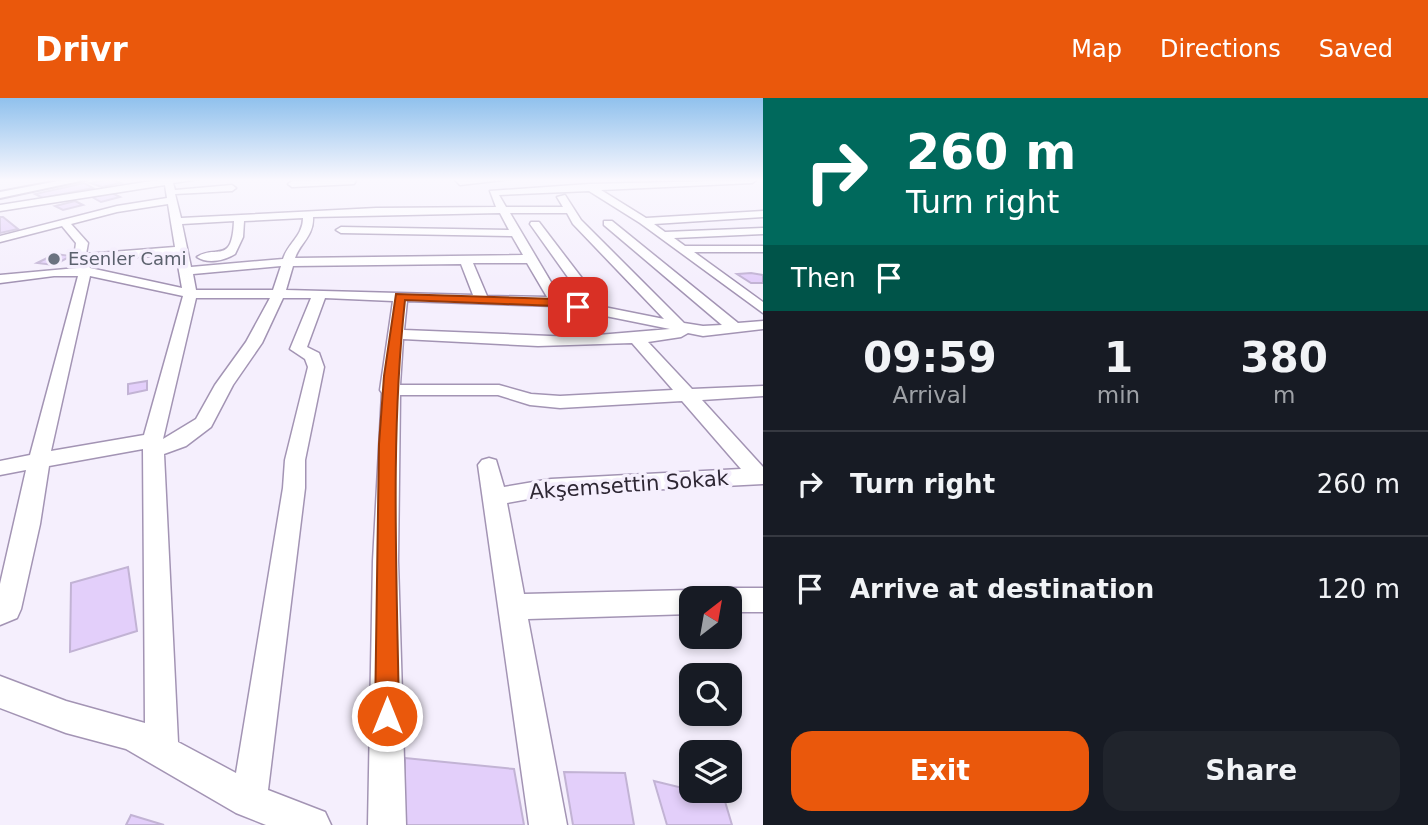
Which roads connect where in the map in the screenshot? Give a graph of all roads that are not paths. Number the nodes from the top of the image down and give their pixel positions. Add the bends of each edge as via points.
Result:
1 (102, 213) edge
2 (177, 213) edge
3 (228, 213) edge
4 (325, 213) edge
5 (504, 213) edge
6 (572, 213) edge
7 (631, 213) edge
8 (308, 214) junction
9 (763, 214) edge
10 (238, 216) junction
11 (644, 221) junction
12 (65, 223) junction
13 (608, 223) dead end
14 (535, 224) dead end
15 (341, 230) dead end
16 (763, 231) edge
17 (516, 233) junction
18 (663, 234) junction
19 (0, 239) edge
20 (683, 249) junction
21 (763, 249) edge
22 (433, 250) dead end
23 (530, 255) junction
24 (184, 260) junction
25 (466, 260) junction
26 (288, 262) junction
27 (82, 265) junction
28 (1, 282) edge
29 (190, 294) junction
30 (320, 294) junction
31 (278, 295) junction
32 (400, 297) junction
33 (482, 300) junction
34 (556, 302) junction
35 (763, 309) edge
36 (600, 312) junction
37 (763, 325) edge
38 (680, 327) junction
39 (735, 328) junction
40 (395, 334) junction
41 (638, 340) junction
42 (390, 390) junction
43 (763, 391) edge
44 (686, 396) junction
45 (153, 445) junction
46 (39, 460) junction
47 (489, 465) dead end
48 (0, 468) edge
49 (761, 476) edge
50 (495, 498) junction
51 (742, 600) edge
52 (763, 600) edge
53 (679, 602) edge
54 (513, 607) junction
55 (2, 611) edge
56 (0, 692) edge
57 (176, 760) junction
58 (249, 800) junction
59 (312, 825) edge
60 (387, 825) edge
61 (548, 825) edge

1 - 12 street
2 - 24 street
3 - 10 street
4 - 8 street
5 - 17 street
6 - 38 street
7 - 11 street
8 - 10 street
8 - 26 street via 310,222
9 - 11 street
10 - 24 street via 233,250
11 - 18 street
12 - 19 street
12 - 27 street via 82,243
13 - 39 street
14 - 36 street
15 - 17 street
16 - 18 street
17 - 23 street
18 - 20 street
20 - 21 street
20 - 35 street
22 - 23 street
23 - 25 street
23 - 34 street
24 - 26 street
24 - 27 street
24 - 29 street
25 - 26 street
25 - 33 street
26 - 31 street
27 - 28 street
27 - 29 street
27 - 46 street
29 - 31 street
29 - 45 street
30 - 31 street
30 - 32 street
30 - 58 street via 298,349 313,356 316,367 295,460
31 - 45 street via 204,423 179,441
32 - 33 street
32 - 40 street
33 - 34 street
34 - 36 street
36 - 38 street
37 - 39 street
38 - 39 street via 703,331
38 - 41 street via 681,332
40 - 41 street via 576,344
40 - 42 street
41 - 44 street
42 - 44 street via 499,390 560,402
42 - 60 street
43 - 44 street
44 - 49 street
45 - 46 street
45 - 57 street
46 - 48 street
46 - 55 street via 28,524
47 - 50 street
49 - 50 street, Akşemsettin Sokak via 551,487
50 - 54 street
51 - 52 street
53 - 54 street
54 - 61 street
56 - 57 street via 66,717 132,734
57 - 58 street
58 - 59 street

